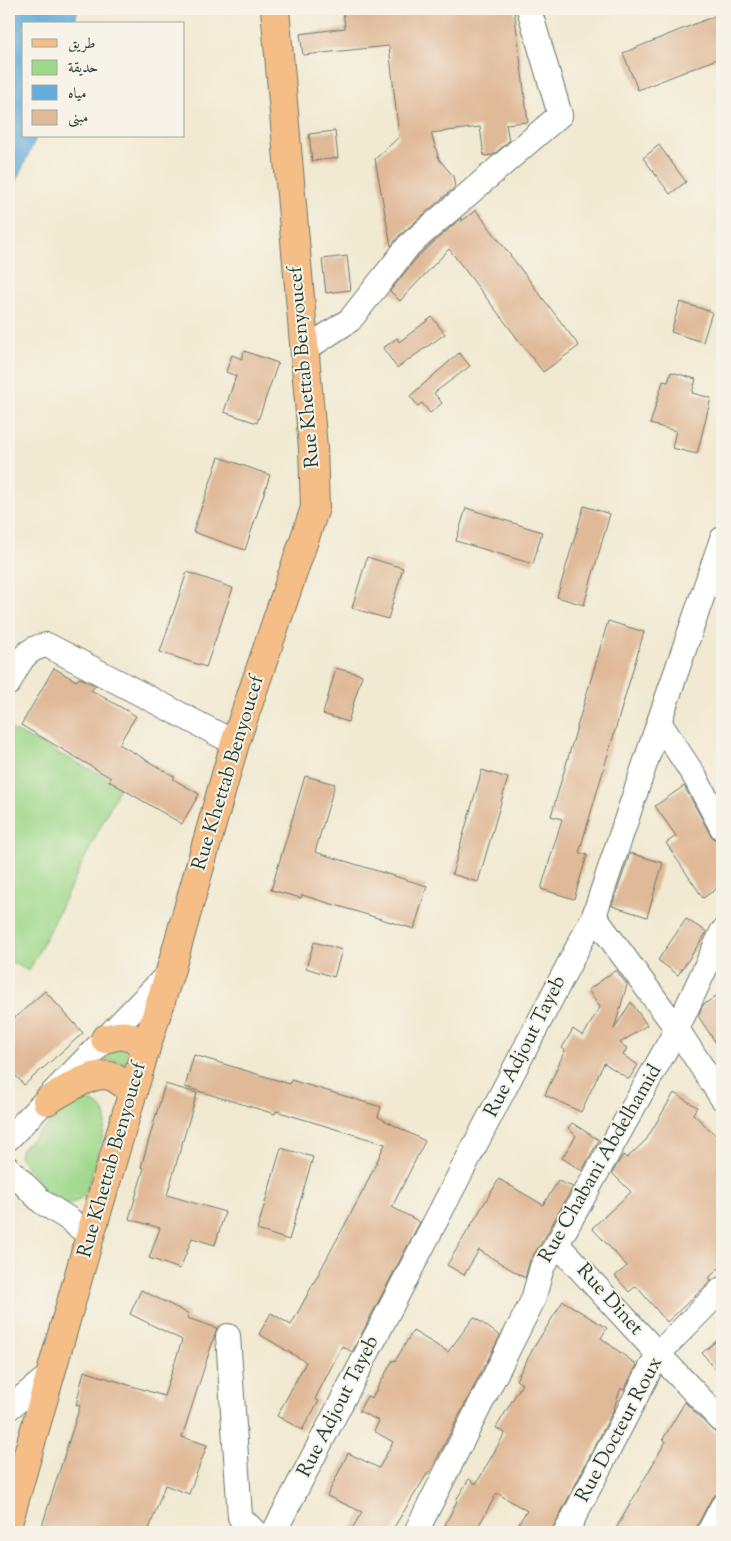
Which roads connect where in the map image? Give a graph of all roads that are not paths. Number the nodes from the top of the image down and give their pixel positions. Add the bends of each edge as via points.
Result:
1 (275, 9) edge
2 (529, 9) edge
3 (304, 350) junction
4 (722, 539) edge
5 (9, 683) edge
6 (659, 722) junction
7 (235, 743) junction
8 (722, 828) edge
9 (594, 916) junction
10 (722, 932) edge
11 (170, 972) junction
12 (677, 1029) junction
13 (105, 1039) junction
14 (145, 1051) junction
15 (133, 1092) junction
16 (722, 1098) edge
17 (47, 1101) junction
18 (9, 1138) edge
19 (9, 1169) edge
20 (90, 1236) junction
21 (557, 1244) junction
22 (722, 1289) edge
23 (228, 1336) dead end
24 (658, 1354) junction
25 (51, 1374) junction
26 (11, 1401) edge
27 (722, 1422) edge
28 (722, 1507) edge
29 (9, 1520) edge
30 (255, 1532) edge
31 (274, 1532) edge
32 (416, 1532) edge
33 (566, 1532) edge
34 (709, 1532) edge

1 - 3 main road, Rue Khettab Benyoucef
2 - 3 street via 560,115 409,245 350,320
3 - 7 main road, Rue Khettab Benyoucef via 315,508
4 - 6 street, Rue Adjout Tayeb
5 - 7 street via 22,658 34,648 47,645
6 - 8 street via 695,777
6 - 9 street, Rue Adjout Tayeb
7 - 11 main road, Rue Khettab Benyoucef
9 - 12 street
9 - 31 street, Rue Adjout Tayeb
10 - 12 street, Rue Chabani Abdelhamid
11 - 13 street
11 - 14 main road, Rue Khettab Benyoucef
12 - 16 street
12 - 21 street, Rue Chabani Abdelhamid
13 - 14 main road via 129,1036
13 - 17 street
14 - 15 main road, Rue Khettab Benyoucef
15 - 17 main road via 105,1075 94,1076
15 - 20 main road, Rue Khettab Benyoucef
17 - 18 street
19 - 20 street via 42,1202
20 - 25 main road, Rue Khettab Benyoucef
21 - 24 street, Rue Dinet
21 - 32 street, Rue Chabani Abdelhamid via 542,1267 533,1300
22 - 24 street, Rue Docteur Roux
23 - 30 street via 240,1517
24 - 27 street, Rue Dinet
24 - 33 street, Rue Docteur Roux
25 - 26 street
25 - 29 main road, Rue Khettab Benyoucef
28 - 34 street

